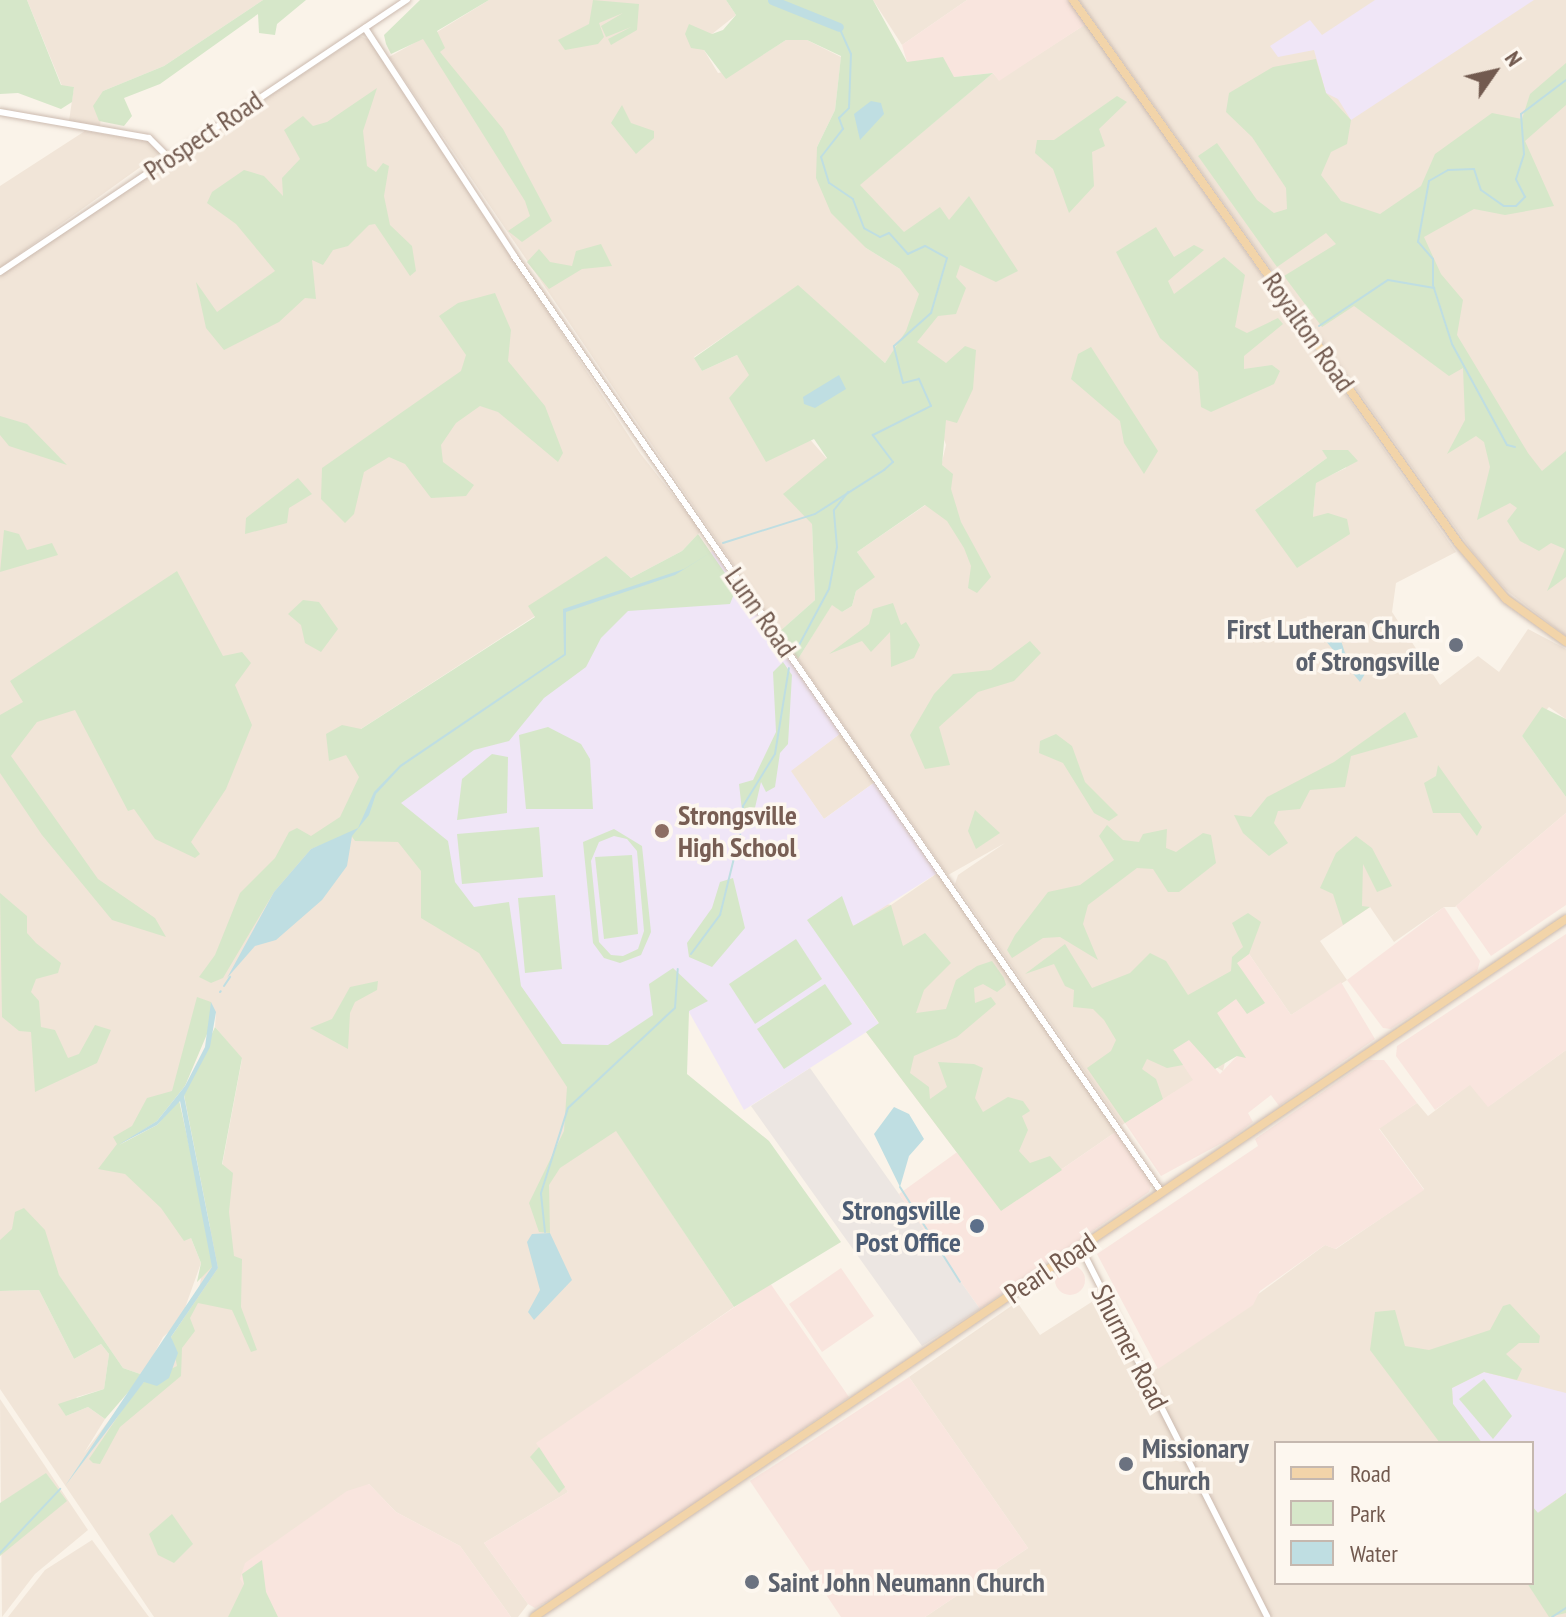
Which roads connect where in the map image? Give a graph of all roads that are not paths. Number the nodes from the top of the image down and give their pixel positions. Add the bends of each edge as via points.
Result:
1 (407, 0) edge
2 (1073, 0) edge
3 (365, 28) junction
4 (0, 112) edge
5 (168, 157) junction
6 (0, 272) edge
7 (1566, 642) edge
8 (1566, 919) edge
9 (1162, 1193) junction
10 (1081, 1248) junction
11 (534, 1617) edge
12 (1267, 1617) edge

1 - 3 street, Prospect Road
2 - 7 main road, Royalton Road via 1459,544 1506,599
3 - 5 street, Prospect Road
3 - 9 street, Lunn Road via 514,256
4 - 5 street via 149,138
5 - 6 street, Prospect Road
8 - 9 main road, Pearl Road
9 - 10 main road, Pearl Road
10 - 11 main road, Pearl Road
10 - 12 street, Shurmer Road

